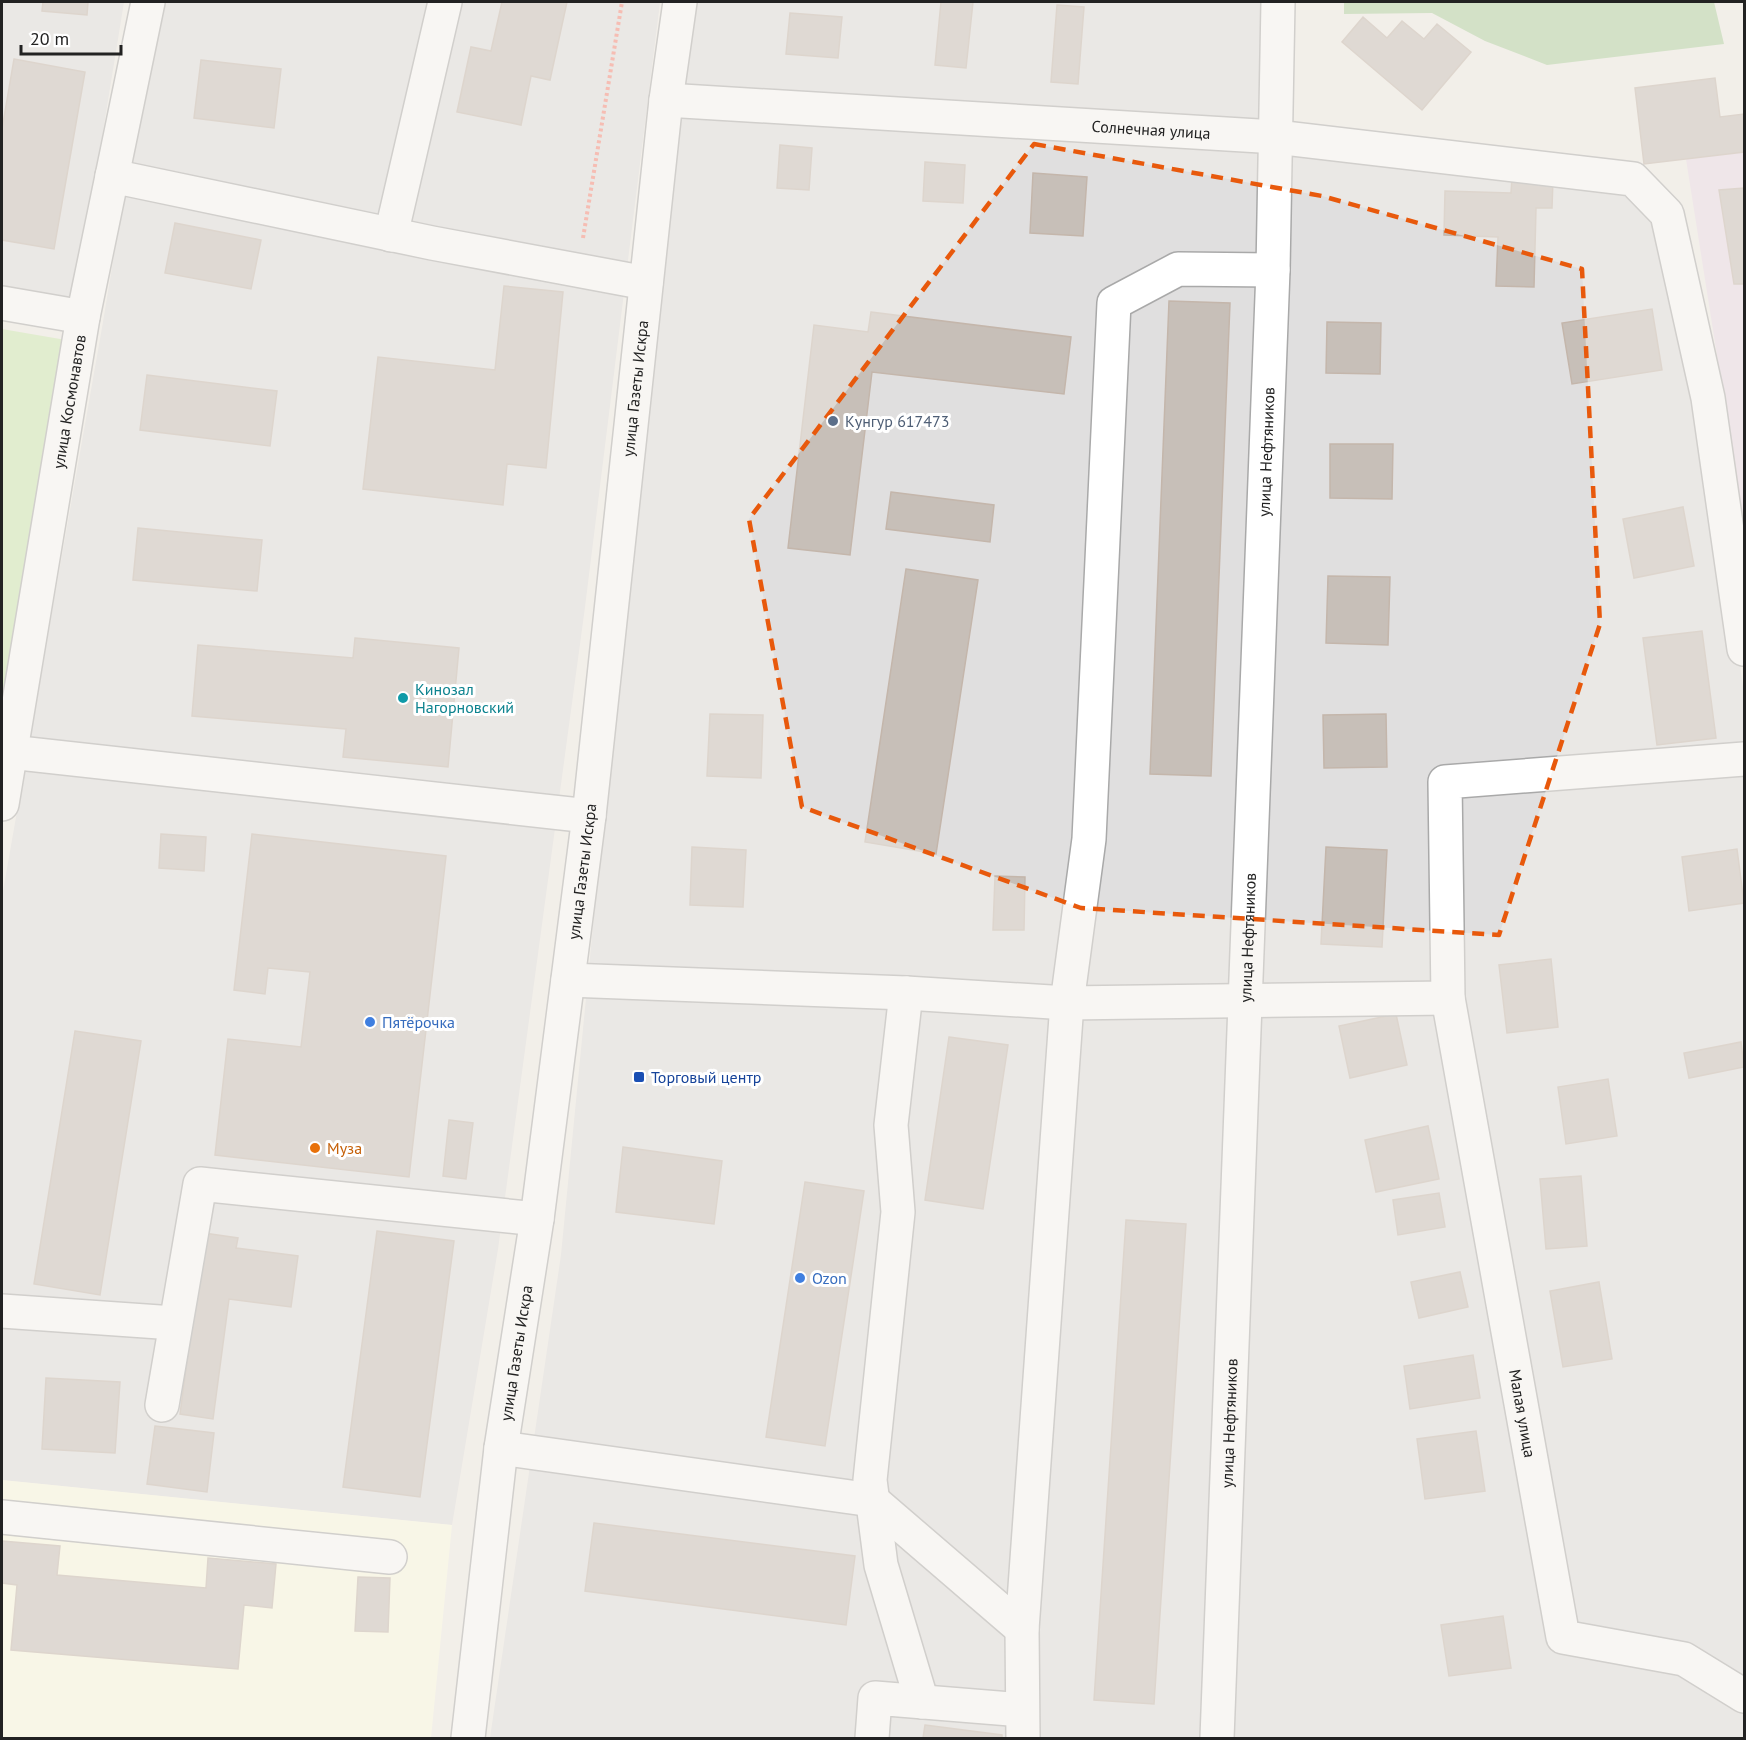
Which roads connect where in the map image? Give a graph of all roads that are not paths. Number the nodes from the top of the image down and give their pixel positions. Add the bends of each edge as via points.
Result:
1 (148, 2) edge
2 (445, 2) edge
3 (680, 2) edge
4 (1278, 2) edge
5 (666, 100) junction
6 (1276, 136) junction
7 (112, 176) junction
8 (391, 235) junction
9 (1273, 270) junction
10 (646, 283) junction
11 (2, 303) edge
12 (83, 317) junction
13 (1744, 650) edge
14 (10, 752) junction
15 (1744, 759) edge
16 (2, 804) edge
17 (589, 816) junction
18 (568, 980) junction
19 (906, 993) junction
20 (1448, 998) junction
21 (1244, 999) junction
22 (1067, 1003) junction
23 (537, 1219) junction
24 (2, 1311) edge
25 (174, 1323) junction
26 (162, 1405) dead end
27 (501, 1448) junction
28 (872, 1500) junction
29 (2, 1517) edge
30 (390, 1557) dead end
31 (1022, 1629) junction
32 (1744, 1696) edge
33 (922, 1702) junction
34 (1022, 1724) edge
35 (468, 1738) edge
36 (872, 1738) edge
37 (1217, 1738) edge

1 - 7 street, улица Космонавтов
2 - 8 street
3 - 5 street, улица Газеты Искра
4 - 6 street, улица Нефтяников
5 - 6 street, Солнечная улица
5 - 10 street, улица Газеты Искра
6 - 9 street, улица Нефтяников
6 - 13 street, Солнечная улица via 1633,178 1667,214 1708,398
7 - 8 street
7 - 12 street, улица Космонавтов
8 - 10 street
9 - 21 street, улица Нефтяников
9 - 22 street via 1178,269 1114,303 1089,839
10 - 17 street, улица Газеты Искра
11 - 12 street
12 - 14 street, улица Космонавтов
14 - 16 street, улица Космонавтов
14 - 17 street
15 - 20 street via 1445,782
17 - 18 street, улица Газеты Искра
18 - 19 street
18 - 23 street, улица Газеты Искра
19 - 22 street
19 - 28 street via 891,1125 898,1212 870,1480
20 - 21 street
20 - 32 street, Малая улица via 1563,1637 1684,1659
21 - 22 street
21 - 37 street, улица Нефтяников
22 - 31 street
23 - 25 street via 200,1184
23 - 27 street, улица Газеты Искра
24 - 25 street
25 - 26 street
27 - 28 street
27 - 35 street, улица Газеты Искра
28 - 31 street
28 - 33 street via 881,1564
29 - 30 street
31 - 34 street
33 - 34 street
33 - 36 street via 875,1698

